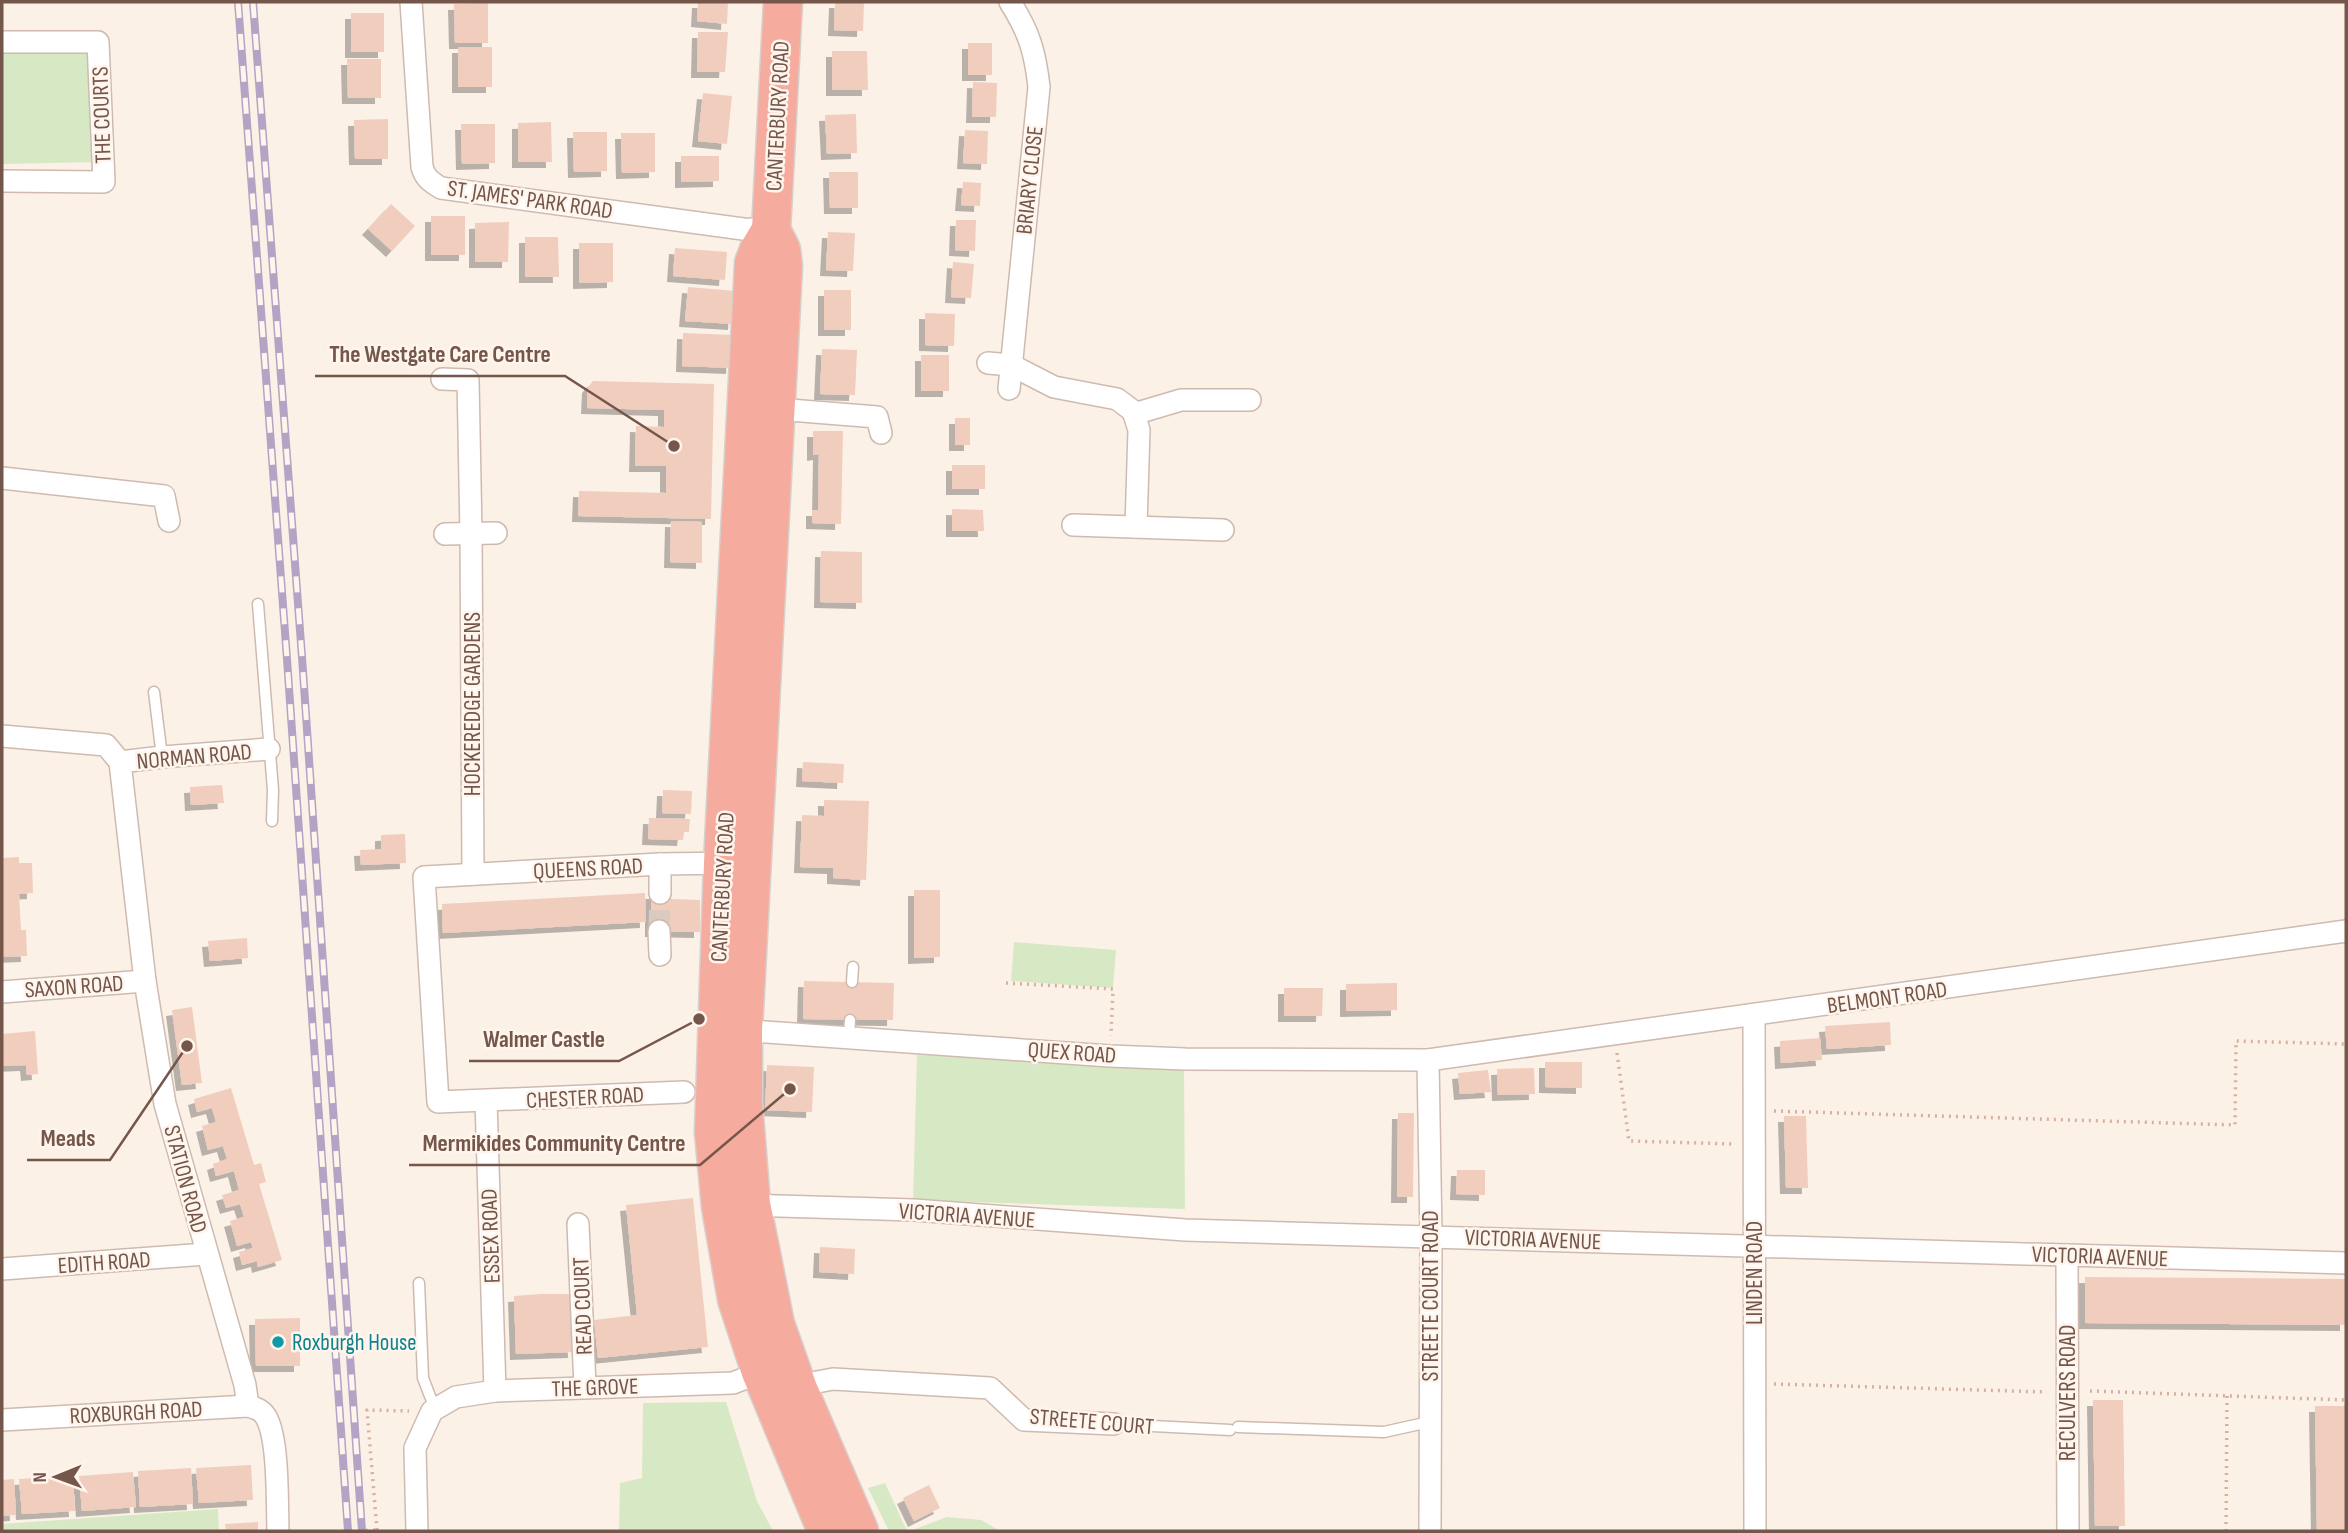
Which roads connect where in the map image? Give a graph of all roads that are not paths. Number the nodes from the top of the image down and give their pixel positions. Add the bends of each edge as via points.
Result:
1 (411, 2) edge
2 (783, 2) edge
3 (1010, 2) edge
4 (2, 42) edge
5 (2, 181) edge
6 (771, 230) junction
7 (988, 363) dead end
8 (1011, 365) junction
9 (442, 379) dead end
10 (1009, 389) dead end
11 (1250, 400) dead end
12 (777, 409) junction
13 (1134, 414) junction
14 (881, 433) dead end
15 (2, 478) edge
16 (169, 521) dead end
17 (1073, 526) dead end
18 (1136, 527) junction
19 (1223, 530) dead end
20 (471, 533) junction
21 (496, 533) dead end
22 (444, 534) dead end
23 (754, 549) junction
24 (258, 604) dead end
25 (154, 692) dead end
26 (2, 736) edge
27 (269, 749) junction
28 (162, 757) junction
29 (120, 762) junction
30 (272, 821) dead end
31 (738, 863) junction
32 (660, 864) junction
33 (473, 874) junction
34 (660, 893) tunnel mouth
35 (659, 931) tunnel mouth
36 (2346, 932) edge
37 (660, 956) dead end
38 (853, 967) dead end
39 (145, 981) junction
40 (852, 982) dead end
41 (2, 992) edge
42 (1754, 1016) junction
43 (730, 1029) junction
44 (1428, 1060) junction
45 (684, 1092) dead end
46 (486, 1101) junction
47 (736, 1206) junction
48 (578, 1224) dead end
49 (1431, 1236) junction
50 (1754, 1246) junction
51 (206, 1254) junction
52 (2067, 1255) junction
53 (2346, 1263) edge
54 (2, 1269) edge
55 (419, 1283) dead end
56 (761, 1372) junction
57 (585, 1387) junction
58 (798, 1389) junction
59 (495, 1391) junction
60 (434, 1410) junction
61 (257, 1412) junction
62 (2, 1420) edge
63 (1429, 1422) junction
64 (1114, 1424) joint
65 (278, 1531) edge
66 (417, 1531) edge
67 (827, 1531) edge
68 (859, 1531) edge
69 (1430, 1531) edge
70 (1755, 1531) edge
71 (2068, 1531) edge

1 - 6 street, ST. JAMES' PARK ROAD via 422,167 431,182 441,188
2 - 6 highway, CANTERBURY ROAD
3 - 8 street, BRIARY CLOSE via 1036,56 1039,87
4 - 5 street, THE COURTS via 98,42 104,183
6 - 12 highway, CANTERBURY ROAD via 783,266
6 - 23 highway, CANTERBURY ROAD via 754,263
7 - 8 street
8 - 10 street, BRIARY CLOSE
8 - 13 street via 1054,387 1117,399
9 - 20 street, HOCKEREDGE GARDENS via 468,380
11 - 13 street via 1181,400
12 - 14 street via 877,417
12 - 23 highway, CANTERBURY ROAD
13 - 18 street via 1139,430
15 - 16 street via 164,496
17 - 18 street
18 - 19 street
20 - 21 street
20 - 22 street
20 - 33 street, HOCKEREDGE GARDENS
23 - 31 highway, CANTERBURY ROAD
24 - 27 lane
25 - 28 lane
26 - 29 street, NORMAN ROAD via 106,745
27 - 28 street, NORMAN ROAD
27 - 30 lane
28 - 29 street, NORMAN ROAD
29 - 39 street, STATION ROAD
31 - 32 street, QUEENS ROAD
31 - 43 highway, CANTERBURY ROAD
32 - 33 street, QUEENS ROAD
32 - 34 street
33 - 46 street, QUEENS ROAD via 424,877 438,1102
35 - 37 street
36 - 42 street, BELMONT ROAD
38 - 40 lane
39 - 41 street, SAXON ROAD
39 - 51 street, STATION ROAD via 165,1104
42 - 44 street, BELMONT ROAD
42 - 50 street, LINDEN ROAD
43 - 44 street, QUEX ROAD via 850,1028 1110,1056
43 - 47 highway, CANTERBURY ROAD via 743,1104
44 - 49 street, STREETE COURT ROAD
45 - 46 street, CHESTER ROAD
46 - 59 street, ESSEX ROAD
47 - 49 street, VICTORIA AVENUE via 914,1210 1185,1230
47 - 56 highway, CANTERBURY ROAD via 737,1298
47 - 58 highway, CANTERBURY ROAD
48 - 57 street, READ COURT
49 - 50 street, VICTORIA AVENUE
49 - 63 street, STREETE COURT ROAD
50 - 52 street, VICTORIA AVENUE
50 - 70 street, LINDEN ROAD
51 - 54 street, EDITH ROAD
51 - 61 street, STATION ROAD
52 - 53 street, VICTORIA AVENUE
52 - 71 street, RECULVERS ROAD
55 - 60 lane via 423,1378
56 - 57 street, THE GROVE via 733,1384
56 - 58 street
56 - 67 highway, CANTERBURY ROAD
57 - 59 street, THE GROVE
58 - 64 street, STREETE COURT via 833,1379 990,1388 1024,1420
58 - 68 highway, CANTERBURY ROAD
59 - 60 street, THE GROVE via 456,1397
60 - 66 street via 415,1448
61 - 62 street, ROXBURGH ROAD
61 - 65 street, STATION ROAD via 273,1441
63 - 64 lane, STREETE COURT via 1384,1432
63 - 69 street, STREETE COURT ROAD

